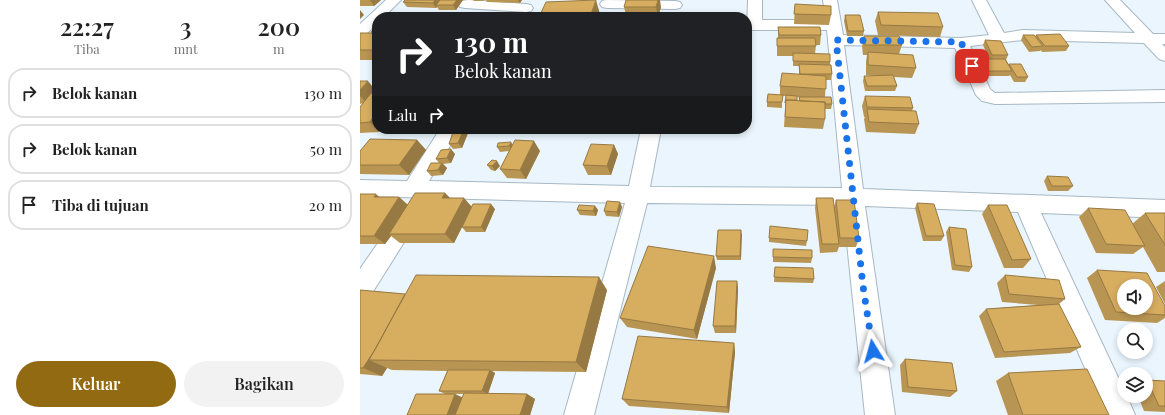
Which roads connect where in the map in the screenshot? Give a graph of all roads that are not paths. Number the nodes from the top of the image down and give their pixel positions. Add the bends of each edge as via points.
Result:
1 (394, 0) edge
2 (755, 0) edge
3 (830, 0) edge
4 (979, 0) edge
5 (1112, 0) edge
6 (465, 4) dead end
7 (608, 4) dead end
8 (674, 7) edge
9 (526, 8) edge
10 (381, 12) edge
11 (752, 15) edge
12 (372, 21) edge
13 (752, 25) edge
14 (360, 32) edge
15 (835, 32) junction
16 (999, 39) junction
17 (1148, 39) junction
18 (1165, 40) edge
19 (961, 42) junction
20 (1165, 56) edge
21 (1165, 96) edge
22 (448, 134) edge
23 (649, 134) edge
24 (360, 188) edge
25 (420, 190) junction
26 (638, 195) junction
27 (854, 197) junction
28 (1026, 204) junction
29 (1165, 209) edge
30 (360, 290) edge
31 (579, 415) edge
32 (880, 415) edge
33 (1120, 415) edge

1 - 10 street
2 - 11 street
3 - 15 street
4 - 16 street
5 - 17 street
6 - 9 street
7 - 8 street
12 - 14 street
13 - 15 street
15 - 19 street
15 - 27 street
16 - 17 street via 1029,35
16 - 19 street
17 - 18 street
17 - 20 street
19 - 21 street via 982,91 990,98
22 - 25 street
23 - 26 street
24 - 25 street
25 - 26 street
25 - 30 street
26 - 27 street
26 - 31 street
27 - 28 street
27 - 32 street
28 - 29 street
28 - 33 street

